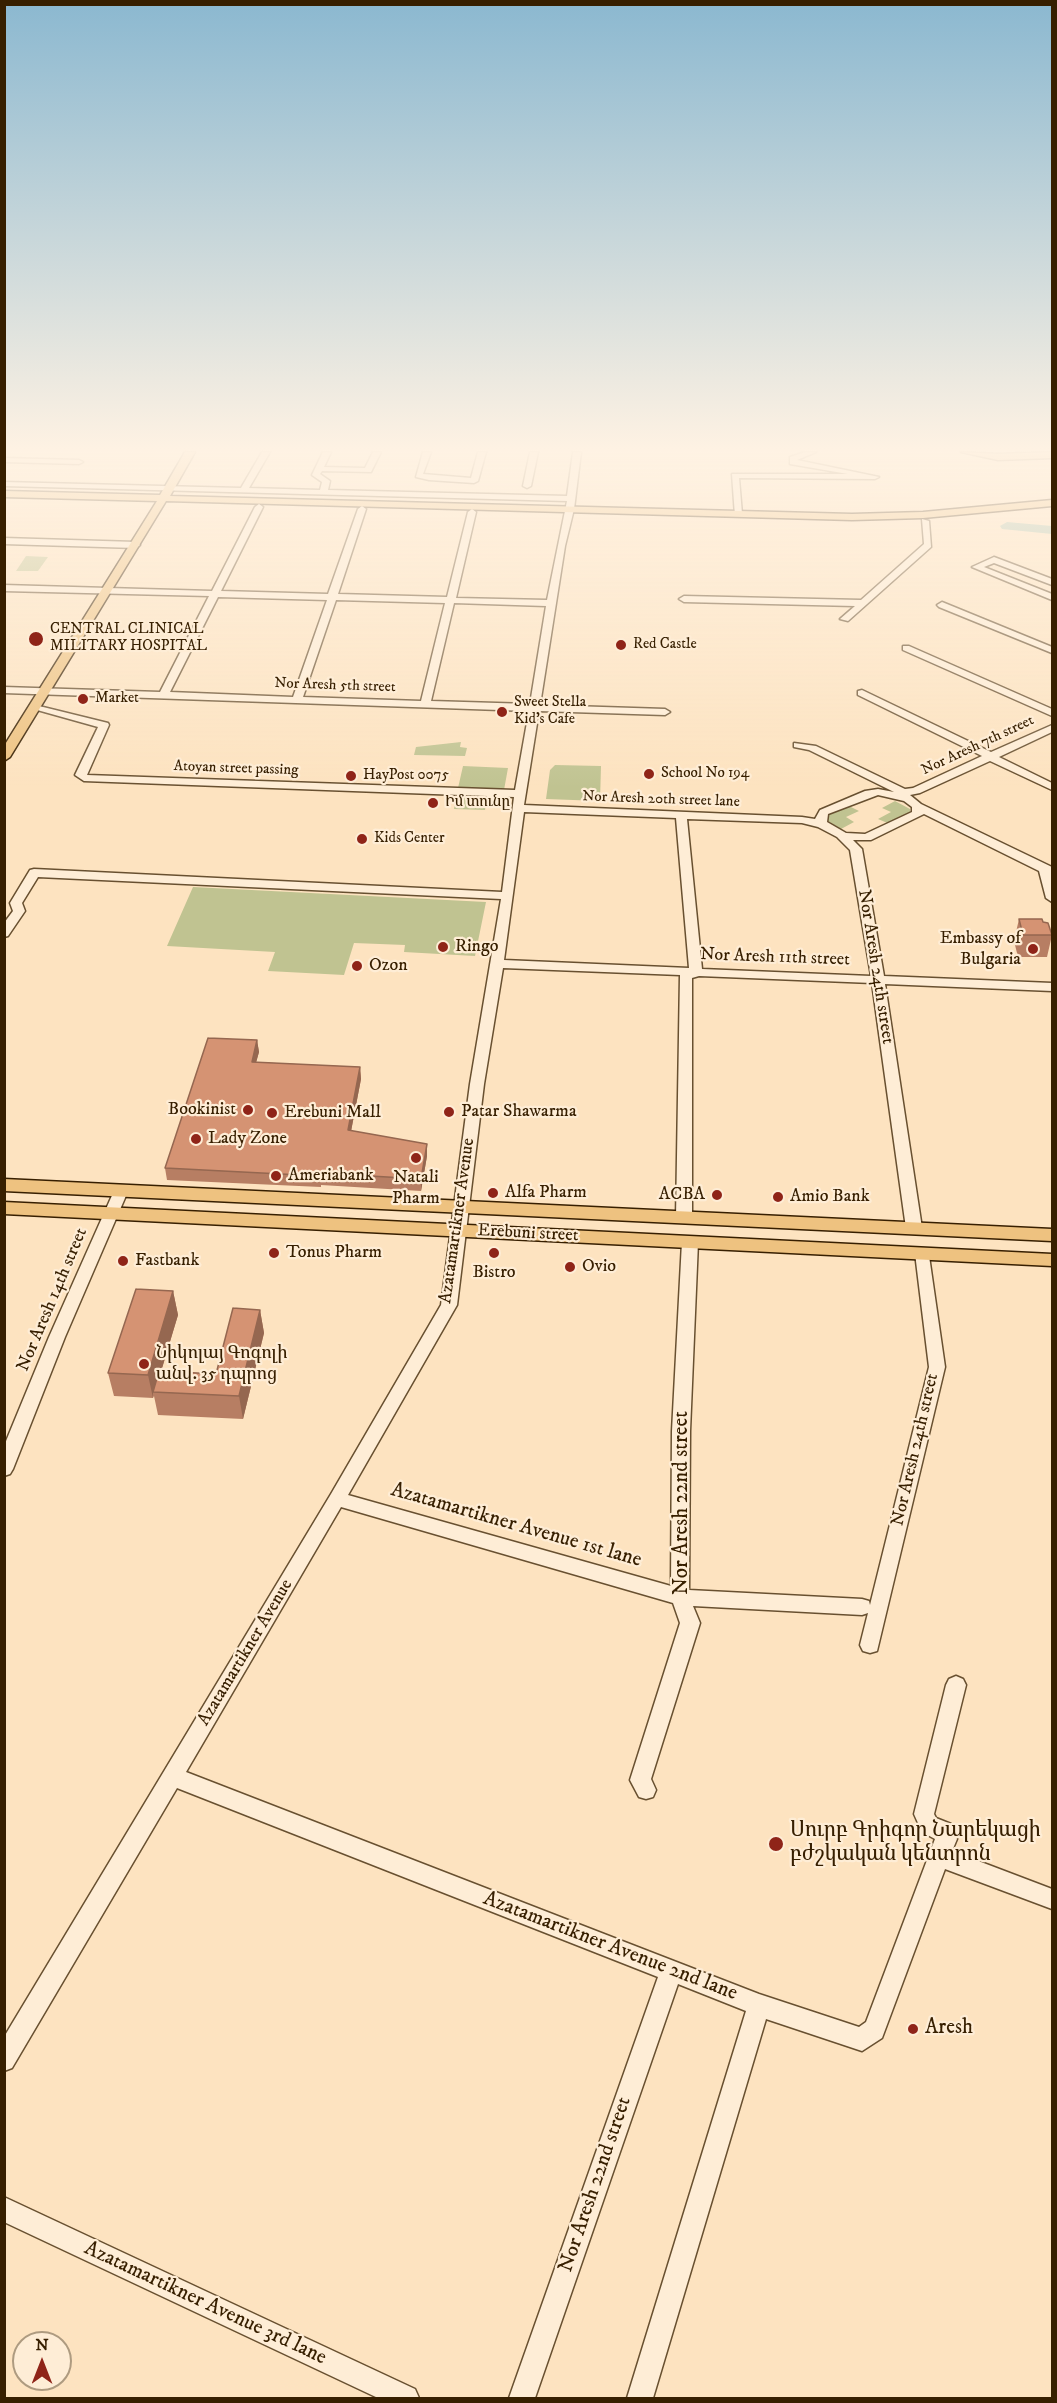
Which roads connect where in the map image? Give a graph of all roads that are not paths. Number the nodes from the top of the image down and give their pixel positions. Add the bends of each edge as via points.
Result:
1 (124, 564) edge
2 (229, 564) edge
3 (343, 564) edge
4 (458, 564) edge
5 (558, 564) edge
6 (907, 564) edge
7 (983, 564) edge
8 (1005, 564) edge
9 (1053, 582) edge
10 (4, 588) edge
11 (106, 591) junction
12 (214, 594) junction
13 (331, 597) junction
14 (1053, 597) edge
15 (684, 599) dead end
16 (449, 600) junction
17 (552, 603) junction
18 (864, 603) junction
19 (942, 605) dead end
20 (845, 620) dead end
21 (906, 648) dead end
22 (1053, 650) edge
23 (4, 690) edge
24 (43, 692) junction
25 (862, 693) dead end
26 (164, 695) junction
27 (297, 700) junction
28 (425, 704) junction
29 (535, 707) junction
30 (34, 708) junction
31 (665, 712) dead end
32 (1053, 713) edge
33 (1053, 728) edge
34 (798, 745) dead end
35 (4, 757) edge
36 (989, 757) junction
37 (1053, 787) edge
38 (520, 794) junction
39 (910, 800) junction
40 (519, 808) junction
41 (681, 816) junction
42 (822, 819) junction
43 (842, 836) junction
44 (867, 838) junction
45 (856, 849) junction
46 (1048, 870) edge
47 (508, 896) junction
48 (1053, 898) edge
49 (4, 933) edge
50 (497, 964) junction
51 (696, 973) junction
52 (878, 980) junction
53 (1053, 987) edge
54 (4, 1185) edge
55 (121, 1191) junction
56 (461, 1207) junction
57 (4, 1208) edge
58 (111, 1213) junction
59 (684, 1217) junction
60 (914, 1228) junction
61 (458, 1230) junction
62 (1053, 1235) edge
63 (690, 1242) junction
64 (924, 1253) junction
65 (1053, 1260) edge
66 (4, 1469) edge
67 (337, 1499) junction
68 (680, 1597) junction
69 (862, 1606) dead end
70 (870, 1644) dead end
71 (956, 1685) dead end
72 (173, 1777) junction
73 (646, 1790) dead end
74 (940, 1857) junction
75 (1053, 1899) edge
76 (671, 1971) junction
77 (759, 2005) junction
78 (4, 2060) edge
79 (4, 2209) edge
80 (406, 2398) edge
81 (522, 2398) edge
82 (639, 2398) edge

1 - 11 main road
2 - 12 street
3 - 13 street
4 - 16 street
5 - 17 street, Azatamartikner Avenue
6 - 18 street
7 - 14 street via 976,567
8 - 9 street
10 - 11 street
11 - 12 street
11 - 24 main road
12 - 13 street
12 - 26 street
13 - 16 street
13 - 27 street
15 - 18 street
16 - 17 street
16 - 28 street
17 - 29 street, Azatamartikner Avenue
18 - 20 street
19 - 22 street
21 - 32 street
23 - 24 street, Nor Aresh 5th street
24 - 26 street, Nor Aresh 5th street
24 - 30 main road
25 - 36 street
26 - 27 street, Nor Aresh 5th street
27 - 28 street, Nor Aresh 5th street
28 - 29 street, Nor Aresh 5th street
29 - 31 street, Nor Aresh 5th street
29 - 38 street, Azatamartikner Avenue
30 - 35 main road
30 - 38 street, Atoyan street passing via 104,725 80,775 84,778
33 - 36 street, Nor Aresh 7th street
34 - 39 street via 812,748
36 - 37 street
36 - 39 street, Nor Aresh 7th street
38 - 40 street, Azatamartikner Avenue
39 - 42 street via 869,793
39 - 44 street, Nor Aresh 7th street
39 - 46 street
40 - 41 street, Nor Aresh 20th street lane
40 - 47 street, Azatamartikner Avenue
41 - 42 street, Nor Aresh 20th street lane
41 - 51 street
42 - 43 street, Nor Aresh 20th street lane via 833,833
43 - 44 street
43 - 45 street
44 - 45 street
45 - 52 street, Nor Aresh 24th street
46 - 48 street
47 - 49 street via 34,873
47 - 50 street, Azatamartikner Avenue
50 - 51 street, Nor Aresh 11th street
50 - 56 street, Azatamartikner Avenue
51 - 52 street, Nor Aresh 11th street
51 - 59 street via 686,976
52 - 53 street, Nor Aresh 11th street
52 - 60 street, Nor Aresh 24th street
54 - 55 main road, Erebuni street
55 - 56 main road, Erebuni street
55 - 58 street, Nor Aresh 14th street
56 - 59 main road, Erebuni street
56 - 61 street, Azatamartikner Avenue
57 - 58 main road, Erebuni street
58 - 61 main road, Erebuni street
58 - 66 street, Nor Aresh 14th street
59 - 60 main road, Erebuni street
60 - 62 main road, Erebuni street
61 - 63 main road, Erebuni street
61 - 67 street, Azatamartikner Avenue via 449,1305
63 - 64 main road, Erebuni street
63 - 68 street, Nor Aresh 22nd street via 681,1431
64 - 65 main road, Erebuni street
64 - 70 street, Nor Aresh 24th street via 937,1367
67 - 68 street, Azatamartikner Avenue 1st lane
67 - 72 street, Azatamartikner Avenue
68 - 69 street, Azatamartikner Avenue 1st lane
68 - 73 street, Nor Aresh 22nd street via 690,1623 640,1779
71 - 74 street via 924,1814 929,1825 946,1835
72 - 76 street, Azatamartikner Avenue 2nd lane
72 - 78 street, Azatamartikner Avenue
74 - 75 street
74 - 77 street, Azatamartikner Avenue 2nd lane via 874,2030 862,2039
76 - 77 street, Azatamartikner Avenue 2nd lane
76 - 81 street, Nor Aresh 22nd street
77 - 82 street
79 - 80 street, Azatamartikner Avenue 3rd lane

